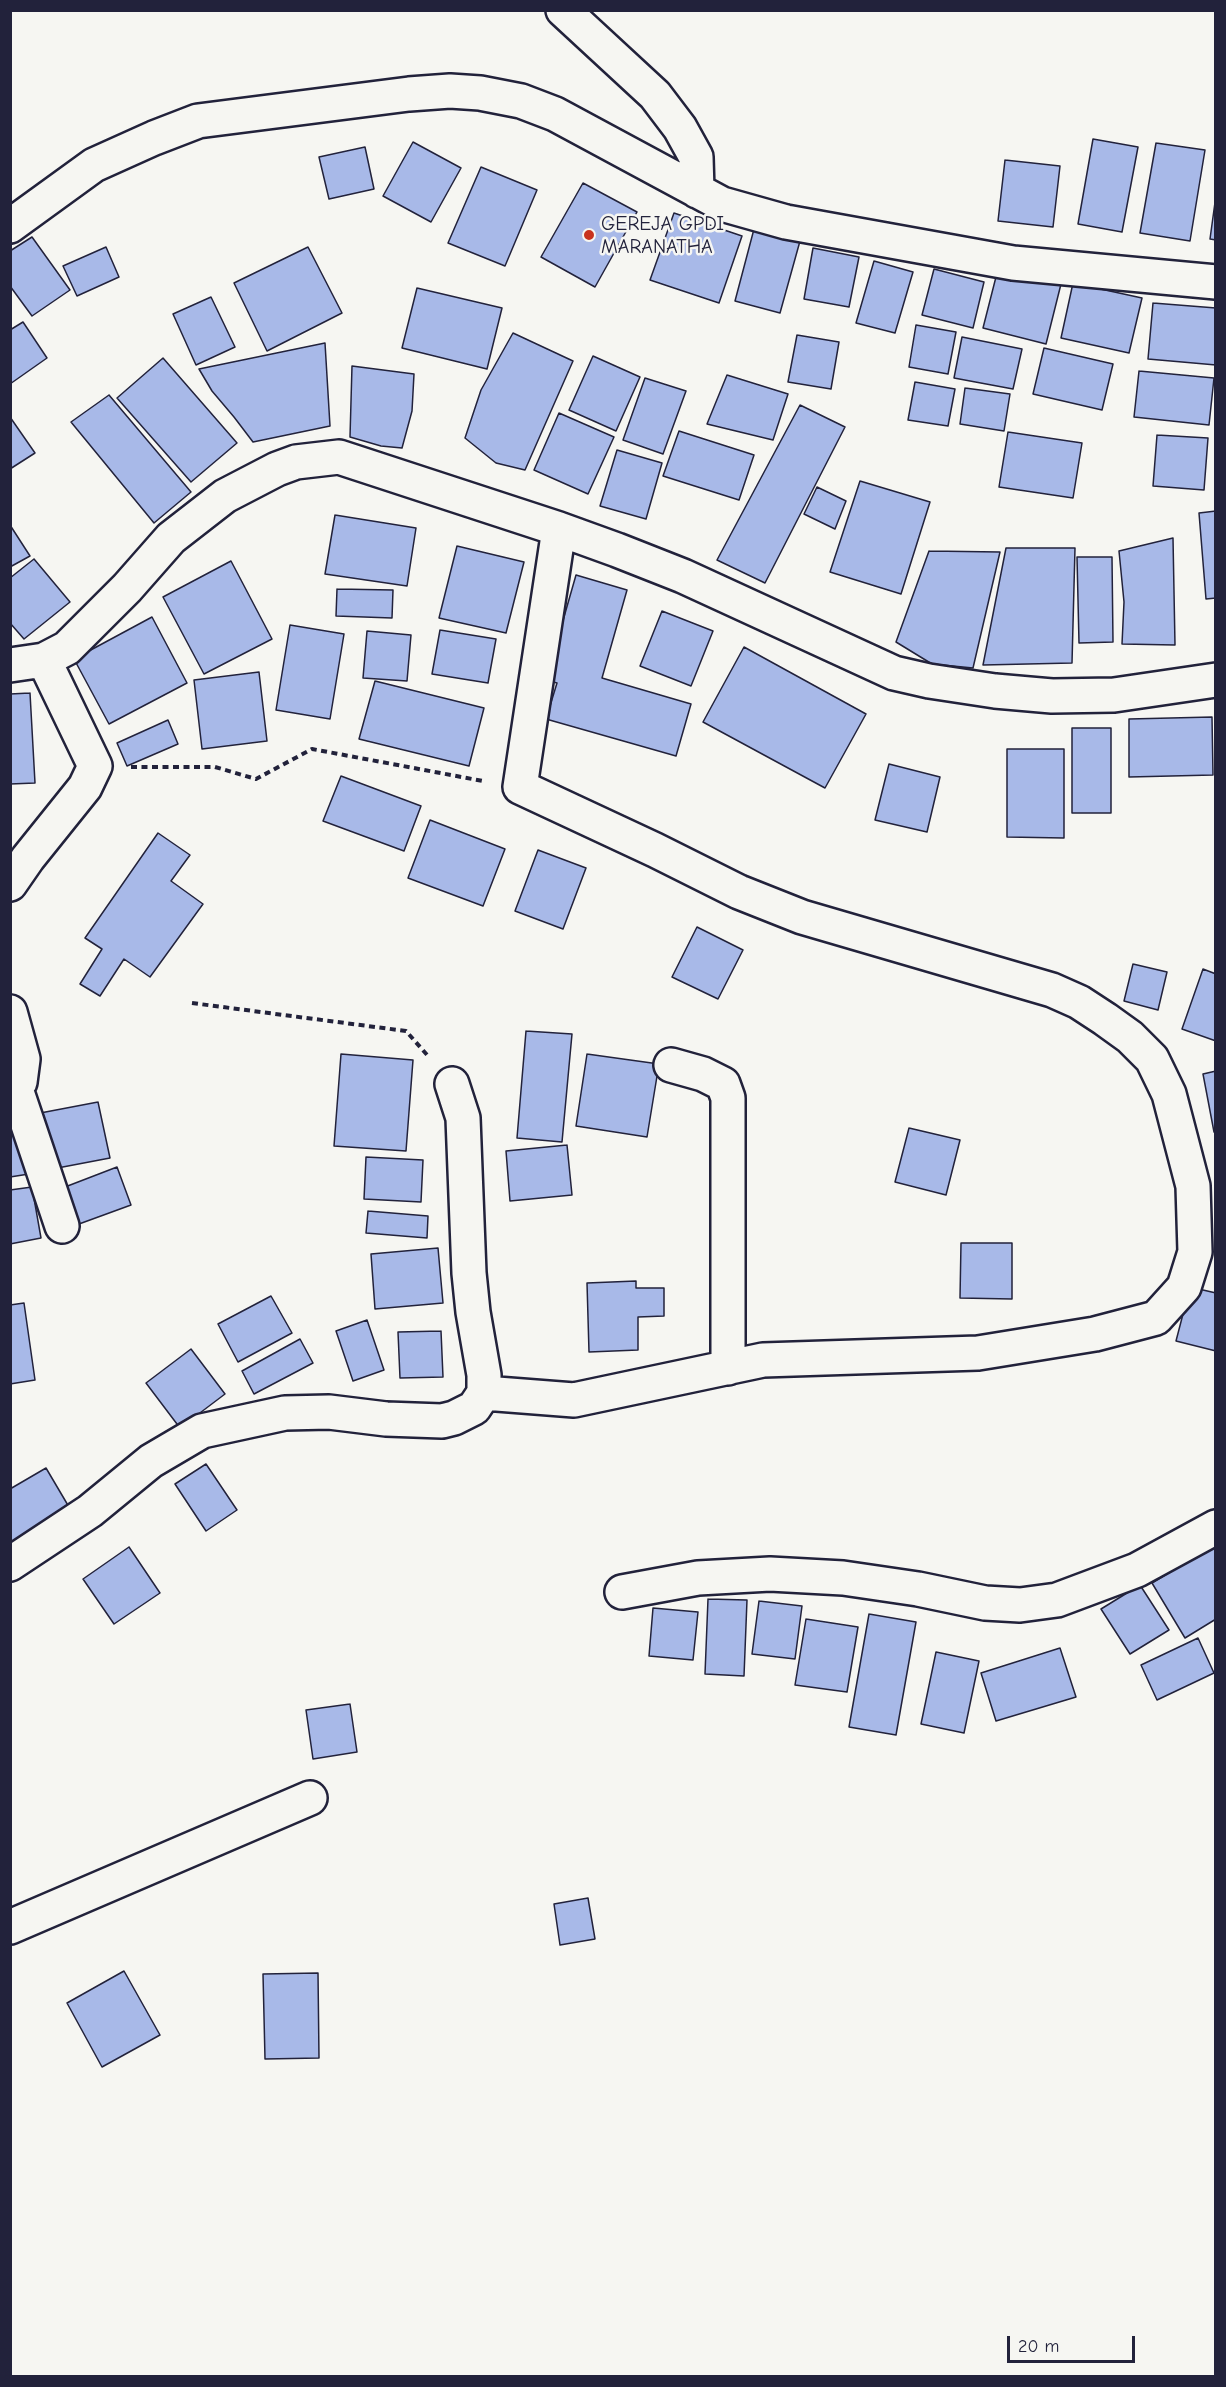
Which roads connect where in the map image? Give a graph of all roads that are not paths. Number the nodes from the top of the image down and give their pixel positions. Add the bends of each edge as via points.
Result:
1 (562, 10) edge
2 (697, 191) junction
3 (10, 226) edge
4 (1215, 282) edge
5 (559, 529) junction
6 (44, 660) junction
7 (10, 665) edge
8 (1215, 680) edge
9 (10, 884) edge
10 (10, 1012) edge
11 (671, 1065) dead end
12 (452, 1084) road end
13 (13, 1091) edge
14 (62, 1226) dead end
15 (728, 1368) junction
16 (484, 1393) junction
17 (1215, 1527) edge
18 (10, 1563) edge
19 (622, 1592) dead end
20 (310, 1798) dead end
21 (10, 1927) edge

1 - 2 street via 655,95 680,128 696,157
2 - 3 street via 555,114 521,101 450,91 198,121 94,165
2 - 4 street via 722,204 786,222 877,240 1013,263
5 - 6 street via 339,457 296,462 225,496 171,538 67,648
5 - 8 street via 683,576 894,673 995,692 1052,696 1114,695
5 - 15 street via 520,787 739,892 802,917 1052,990 1079,1002 1130,1037 1152,1059 1169,1094 1193,1186 1195,1252 1184,1287 1156,1318 1095,1334 978,1353 763,1360
6 - 7 street
6 - 9 street via 95,766 86,788
10 - 13 street via 23,1059
11 - 15 street via 723,1084 728,1098
12 - 16 street via 463,1118 469,1273
13 - 14 street
15 - 16 street via 574,1400
16 - 18 street via 474,1408 442,1421 329,1412 285,1413 202,1431 151,1461 90,1510
17 - 19 street via 1137,1570 1057,1600 1020,1605 985,1603 843,1578 770,1574 698,1578
20 - 21 street

